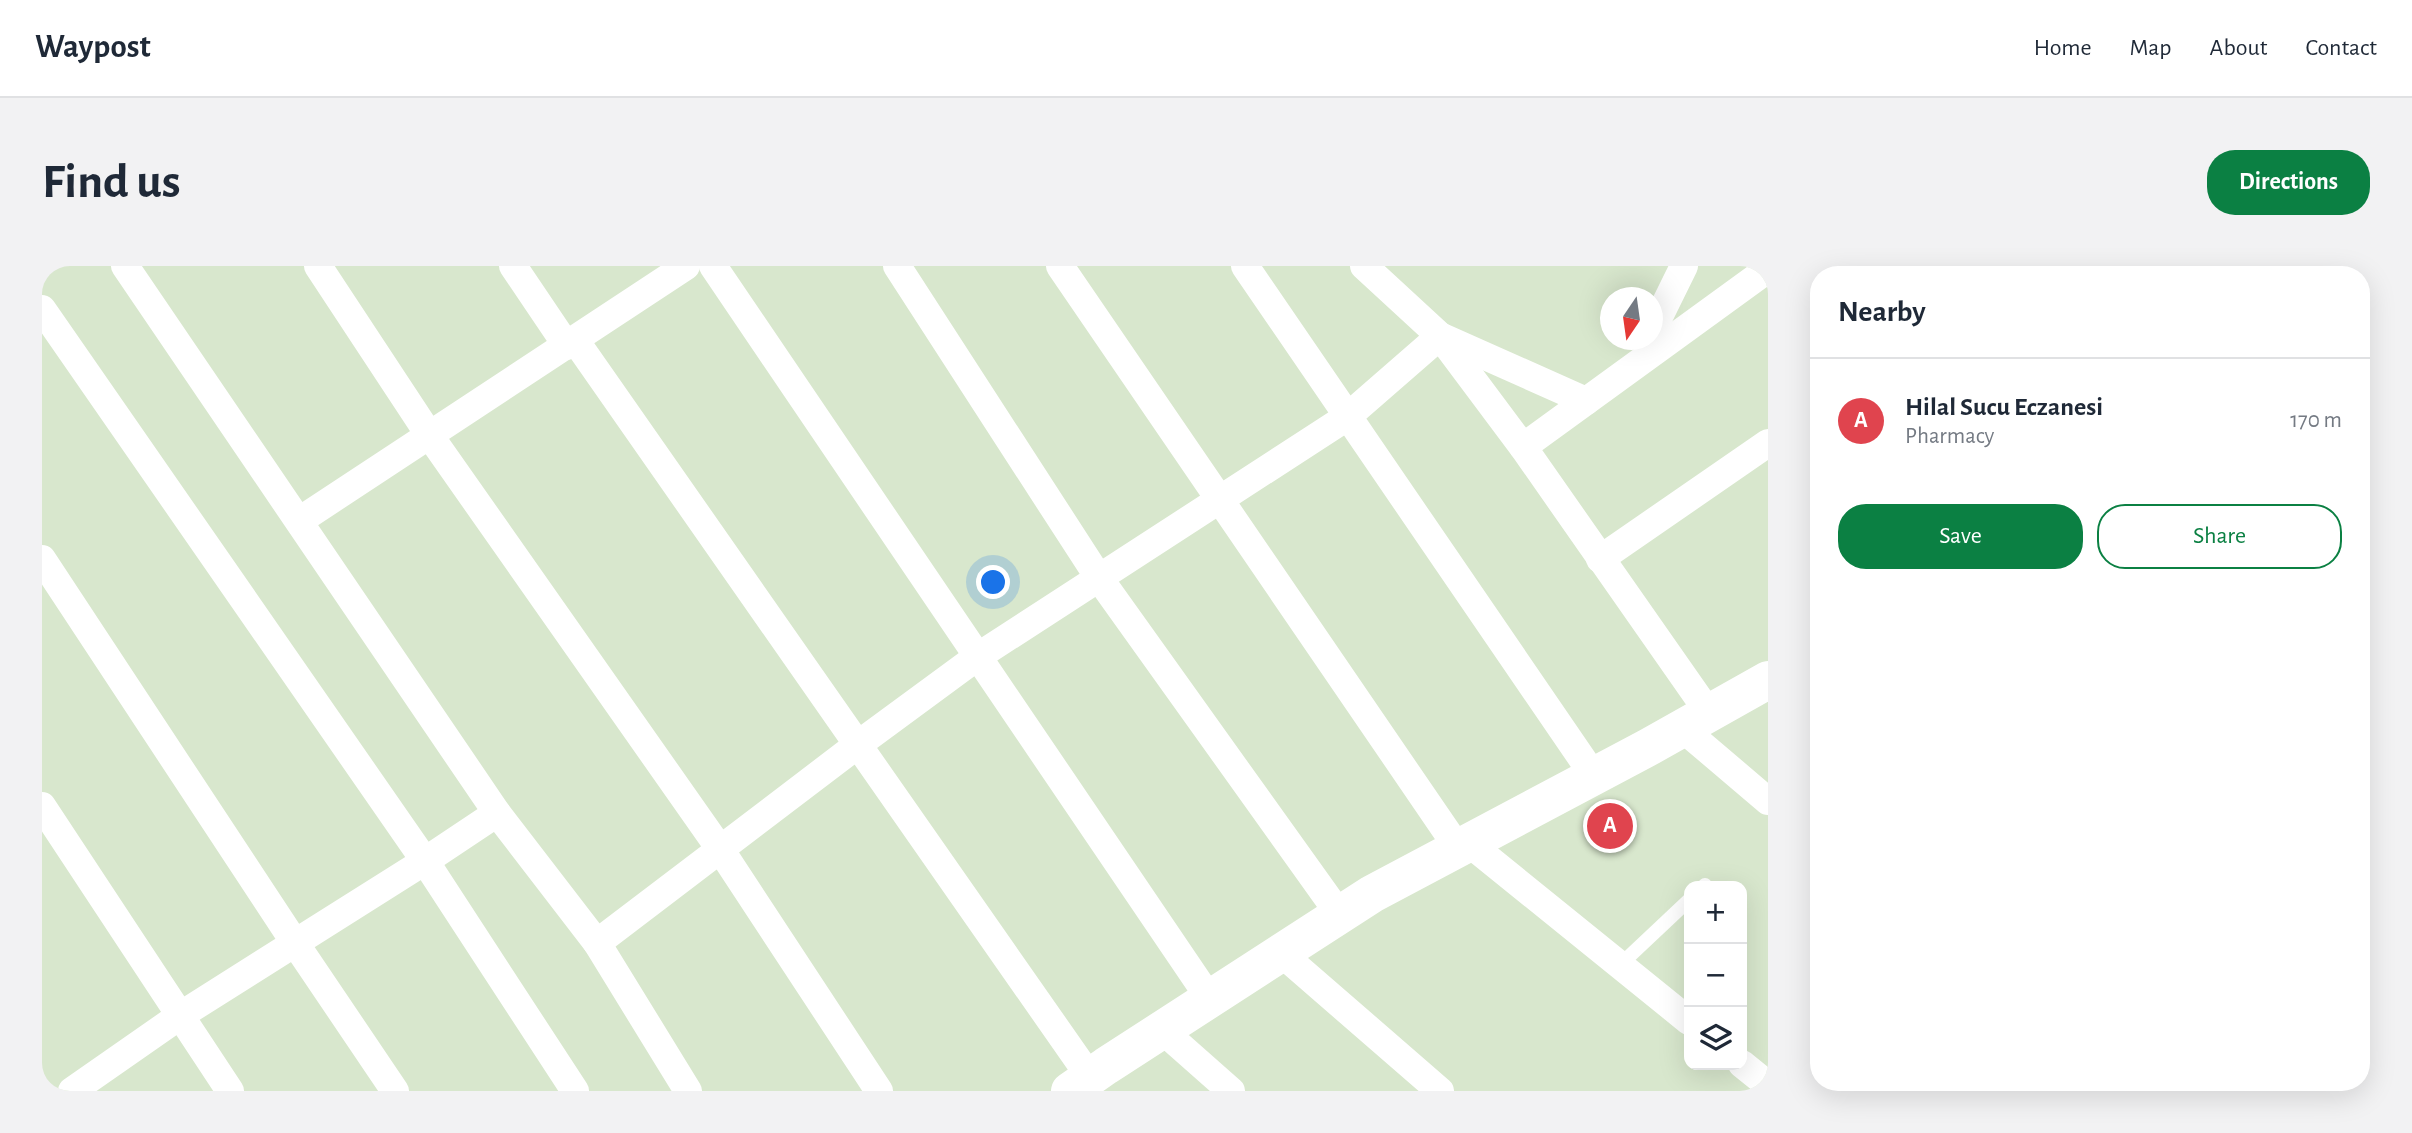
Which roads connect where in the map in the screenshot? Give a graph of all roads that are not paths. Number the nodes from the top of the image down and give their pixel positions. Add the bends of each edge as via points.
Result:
1 (125, 266) edge
2 (318, 266) edge
3 (513, 266) edge
4 (686, 266) edge
5 (713, 266) edge
6 (897, 266) edge
7 (1060, 266) edge
8 (1245, 266) edge
9 (1364, 266) edge
10 (1684, 266) edge
11 (1768, 268) edge
12 (42, 309) edge
13 (1663, 310) edge
14 (1440, 336) junction
15 (571, 343) junction
16 (1643, 352) edge
17 (1586, 401) junction
18 (1347, 417) junction
19 (430, 436) junction
20 (1768, 444) edge
21 (1523, 447) junction
22 (1222, 500) junction
23 (299, 521) junction
24 (42, 559) edge
25 (1600, 559) junction
26 (1099, 578) junction
27 (977, 657) junction
28 (1768, 680) edge
29 (1696, 720) junction
30 (856, 746) junction
31 (1594, 776) junction
32 (1768, 800) edge
33 (42, 806) edge
34 (497, 813) junction
35 (1464, 845) junction
36 (720, 849) junction
37 (425, 861) junction
38 (1684, 905) edge
39 (1340, 915) junction
40 (295, 943) junction
41 (597, 943) junction
42 (1281, 953) junction
43 (1620, 965) junction
44 (1210, 999) junction
45 (180, 1015) junction
46 (1684, 1017) edge
47 (1162, 1030) junction
48 (1747, 1067) edge
49 (1080, 1084) edge
50 (1768, 1085) edge
51 (72, 1091) edge
52 (230, 1091) edge
53 (395, 1091) edge
54 (575, 1091) edge
55 (688, 1091) edge
56 (879, 1091) edge
57 (1231, 1091) edge
58 (1440, 1091) edge

1 - 23 street
2 - 19 street
3 - 15 street
4 - 15 street
5 - 27 street
6 - 26 street
7 - 22 street
8 - 18 street
9 - 14 street
10 - 13 street
11 - 16 street
12 - 37 street
14 - 17 street
14 - 18 street
14 - 21 street
15 - 19 street
15 - 30 street
16 - 17 street
17 - 21 street
18 - 22 street
18 - 31 street
19 - 23 street
19 - 36 street
20 - 25 street
21 - 25 street
22 - 26 street
22 - 35 street
23 - 34 street
24 - 40 street
25 - 29 street
26 - 27 street
26 - 39 street
27 - 30 street
27 - 44 street
28 - 29 main road
29 - 31 main road
29 - 32 street
30 - 36 street
30 - 49 street
31 - 35 main road
33 - 45 street
34 - 37 street
34 - 41 street
35 - 39 main road
35 - 43 street
36 - 41 street
36 - 56 street
37 - 40 street
37 - 54 street
38 - 43 lane
39 - 42 main road
40 - 45 street
40 - 53 street
41 - 55 street
42 - 44 main road
42 - 58 street
43 - 46 street
44 - 47 main road
45 - 51 street
45 - 52 street
47 - 49 main road
47 - 57 street
48 - 50 street

